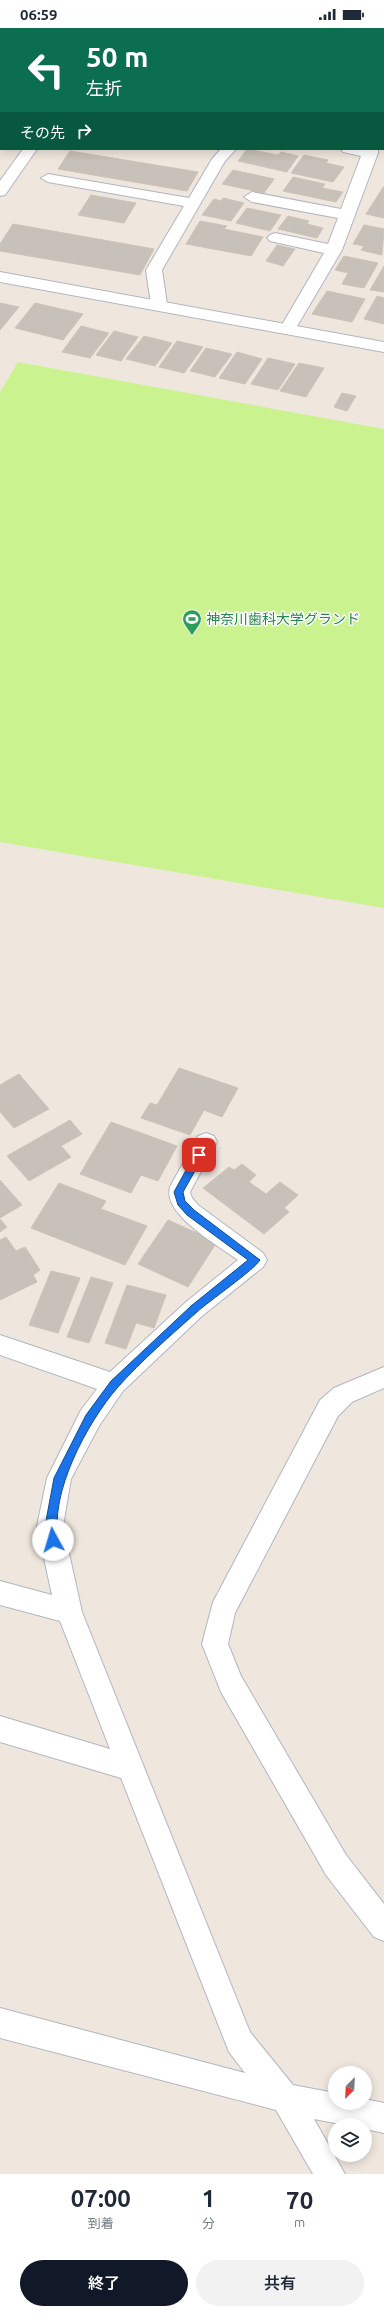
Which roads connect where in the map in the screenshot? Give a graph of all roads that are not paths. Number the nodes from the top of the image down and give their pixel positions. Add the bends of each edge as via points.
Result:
1 (29, 150) edge
2 (228, 150) edge
3 (360, 150) edge
4 (371, 151) edge
5 (48, 178) dead end
6 (3, 184) edge
7 (252, 197) dead end
8 (193, 203) junction
9 (347, 215) junction
10 (275, 238) dead end
11 (334, 250) junction
12 (0, 277) edge
13 (159, 304) junction
14 (287, 330) junction
15 (384, 347) edge
16 (206, 1142) dead end
17 (0, 1345) edge
18 (384, 1377) edge
19 (114, 1384) junction
20 (0, 1593) edge
21 (69, 1612) junction
22 (0, 1729) edge
23 (131, 1768) junction
24 (384, 1927) edge
25 (0, 2023) edge
26 (285, 2098) junction
27 (384, 2118) edge
28 (330, 2174) edge

1 - 6 street
2 - 8 street via 219,159
3 - 4 street
4 - 9 street
5 - 8 street
7 - 9 street
8 - 13 street via 154,270
9 - 11 street
10 - 11 street
11 - 14 street
12 - 13 street
13 - 14 street
14 - 15 street
16 - 19 street via 179,1192 181,1202 190,1212 255,1260 194,1309
17 - 19 street
18 - 24 street via 343,1395 329,1408 222,1611 215,1644 230,1683 336,1865
19 - 21 street via 90,1418 59,1478 50,1526
20 - 21 street
21 - 23 street
22 - 23 street
23 - 26 street via 239,2042
25 - 26 street
26 - 27 street
26 - 28 street

